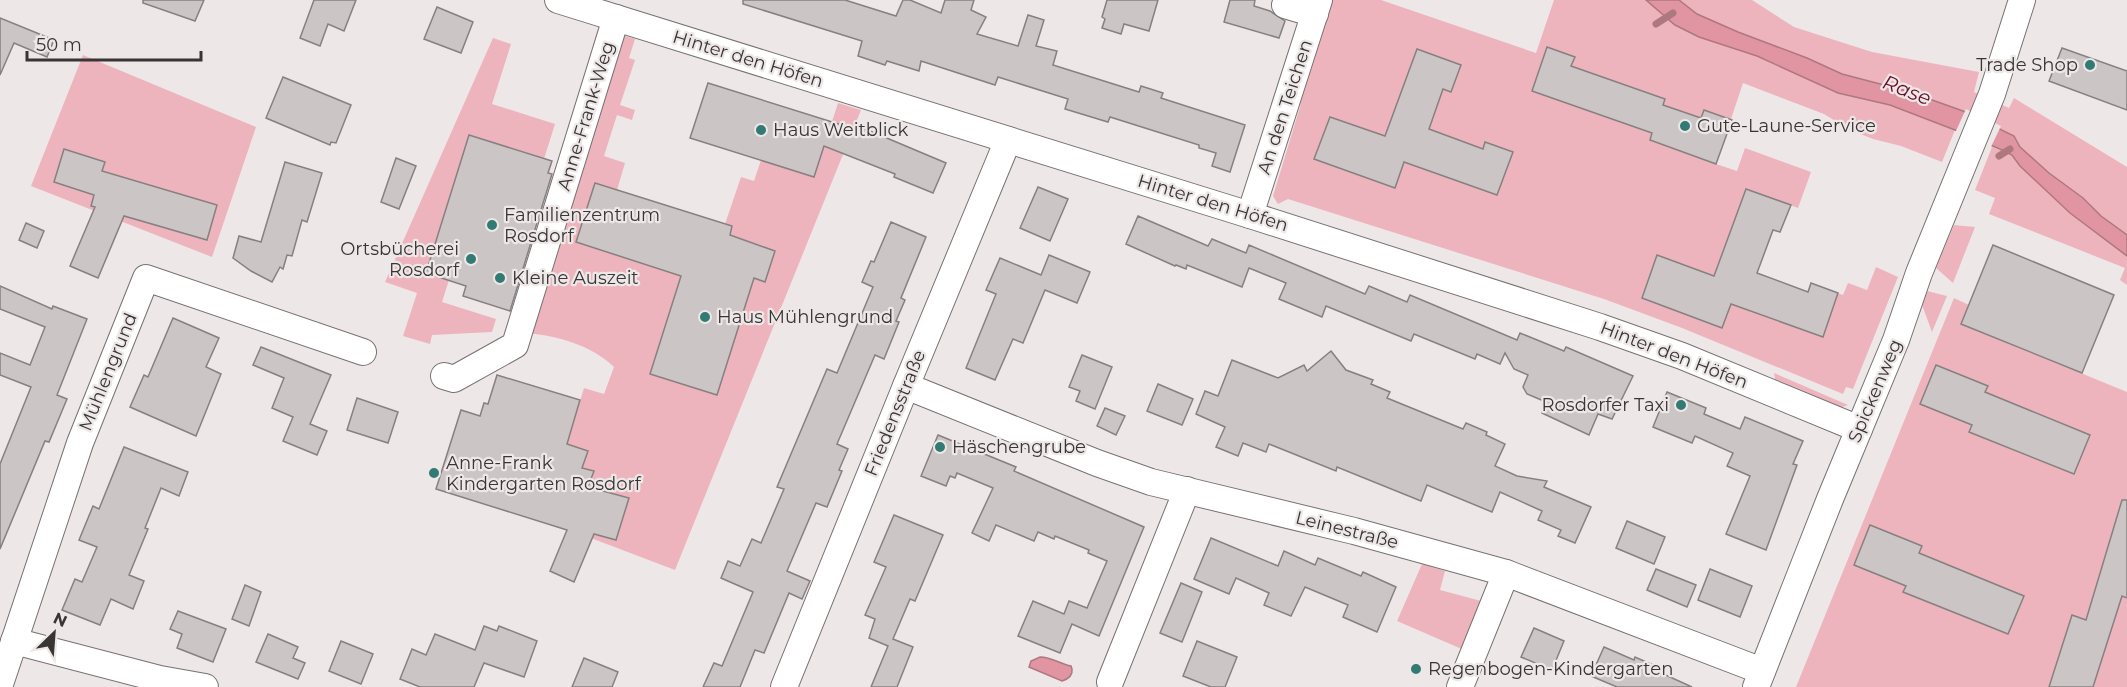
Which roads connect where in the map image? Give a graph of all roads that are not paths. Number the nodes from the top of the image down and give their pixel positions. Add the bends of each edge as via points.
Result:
1 (560, 0) edge
2 (1287, 0) edge
3 (2022, 0) edge
4 (1317, 7) edge
5 (616, 18) junction
6 (1008, 140) junction
7 (1250, 215) junction
8 (363, 352) dead end
9 (444, 376) dead end
10 (906, 386) junction
11 (1859, 429) junction
12 (1187, 490) junction
13 (1506, 573) junction
14 (14, 641) junction
15 (1759, 679) edge
16 (1110, 682) dead end
17 (0, 684) edge
18 (205, 687) edge
19 (784, 687) edge
20 (1460, 687) edge

1 - 5 street, Hinter den Höfen
2 - 4 street via 1286,5
3 - 11 street, Spickenweg via 1991,97
4 - 7 street, An den Teichen
5 - 6 street, Hinter den Höfen
5 - 9 street, Anne-Frank-Weg via 515,345 454,379
6 - 7 street, Hinter den Höfen
6 - 10 street, Friedensstraße
7 - 11 street, Hinter den Höfen via 1610,330
8 - 14 street, Mühlengrund via 146,278 80,443
10 - 12 street, Leinestraße via 1097,463
10 - 19 street, Friedensstraße
11 - 15 street, Spickenweg
12 - 13 street, Leinestraße
12 - 16 street
13 - 15 street, Leinestraße
13 - 20 street
14 - 17 street, Mühlengrund
14 - 18 street

